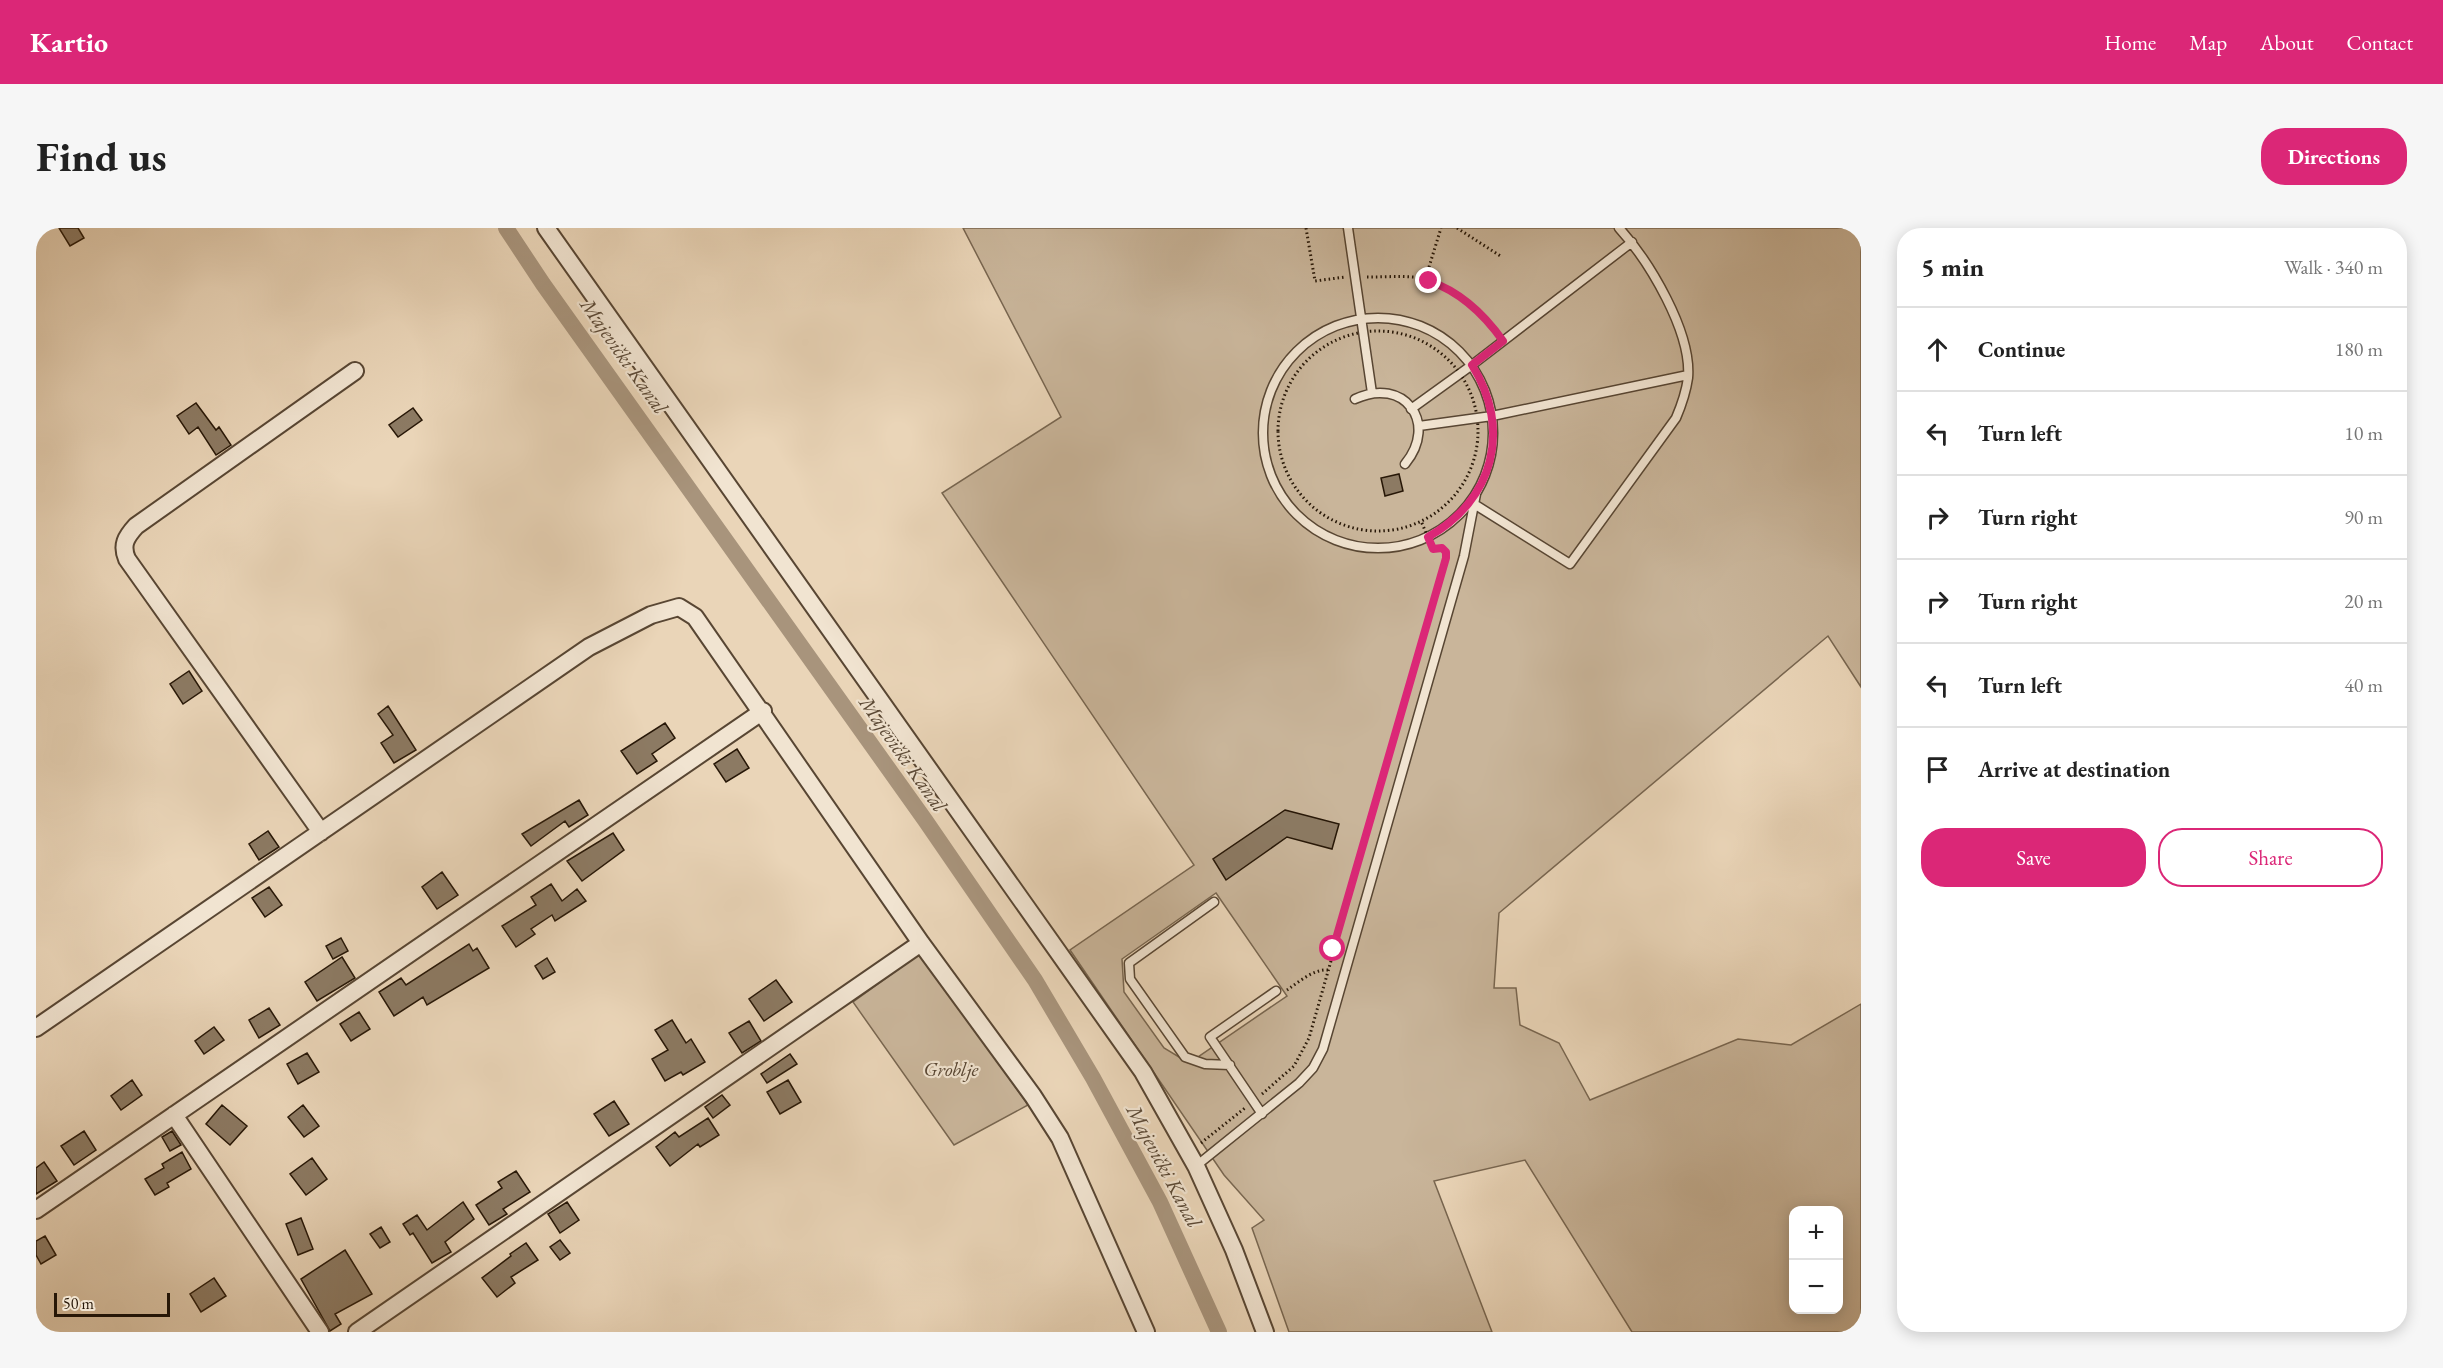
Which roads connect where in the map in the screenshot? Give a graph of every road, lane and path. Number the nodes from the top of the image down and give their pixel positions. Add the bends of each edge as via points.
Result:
1 (546, 228) edge
2 (1306, 228) edge
3 (1348, 228) edge
4 (1441, 228) edge
5 (1457, 228) edge
6 (1619, 228) edge
7 (1632, 242) junction
8 (1502, 257) dead end
9 (1355, 276) junction
10 (1425, 280) junction
11 (1361, 319) junction
12 (1363, 332) junction
13 (1503, 341) junction
14 (1472, 365) junction
15 (355, 371) dead end
16 (1460, 374) junction
17 (1688, 375) junction
18 (1372, 393) junction
19 (1355, 399) dead end
20 (1411, 409) junction
21 (1492, 416) junction
22 (1477, 417) junction
23 (1419, 426) junction
24 (1405, 464) dead end
25 (1476, 494) junction
26 (1474, 504) junction
27 (1421, 521) junction
28 (1428, 537) junction
29 (763, 711) junction
30 (321, 832) junction
31 (1214, 902) dead end
32 (921, 944) junction
33 (1328, 970) junction
34 (1276, 991) joint
35 (36, 1028) edge
36 (1230, 1065) junction
37 (1254, 1101) junction
38 (1262, 1114) junction
39 (174, 1115) junction
40 (1192, 1159) junction
41 (36, 1210) edge
42 (320, 1332) edge
43 (357, 1332) edge
44 (1146, 1332) edge
45 (1265, 1332) edge

1 - 40 street via 1143,1072
2 - 9 path via 1315,281
3 - 9 lane
4 - 10 path
5 - 8 path
6 - 7 lane
7 - 13 lane
7 - 17 lane via 1656,278 1682,336
9 - 10 path
9 - 11 lane
10 - 13 path via 1444,286 1474,306
11 - 12 lane
11 - 14 lane via 1394,319 1425,328 1453,345
11 - 28 lane via 1315,337 1290,358 1281,372 1264,417 1268,466 1291,509 1331,538 1379,548
12 - 16 path via 1387,332 1417,339 1444,356
12 - 18 lane
12 - 27 path via 1326,345 1293,378 1278,423 1283,461 1301,496 1339,523 1385,531
13 - 14 lane
14 - 16 lane
14 - 21 lane
15 - 30 street via 136,526 124,542 127,559
16 - 20 lane
16 - 22 path
17 - 21 lane
17 - 26 lane via 1676,418 1570,564
18 - 19 lane
18 - 20 lane via 1396,395
20 - 23 lane
21 - 22 lane
21 - 25 lane via 1493,448
22 - 23 lane
22 - 27 path via 1478,440 1467,477 1448,502
23 - 24 lane via 1418,444
25 - 26 lane
25 - 28 lane via 1454,519
26 - 38 lane via 1464,556 1323,1049 1299,1083
27 - 28 path
28 - 33 path via 1433,549 1442,548 1446,558
29 - 30 street via 695,617 679,607 651,615 589,647
29 - 32 street
29 - 39 street
30 - 35 street
31 - 36 lane via 1130,963 1130,979 1185,1057 1205,1064
32 - 43 street
32 - 44 street via 1060,1138
33 - 34 path via 1320,969 1281,994
33 - 37 path via 1302,1055
34 - 36 lane via 1210,1037
36 - 37 lane
37 - 38 lane
37 - 40 path
38 - 40 lane
39 - 41 street
39 - 42 street
40 - 45 street

